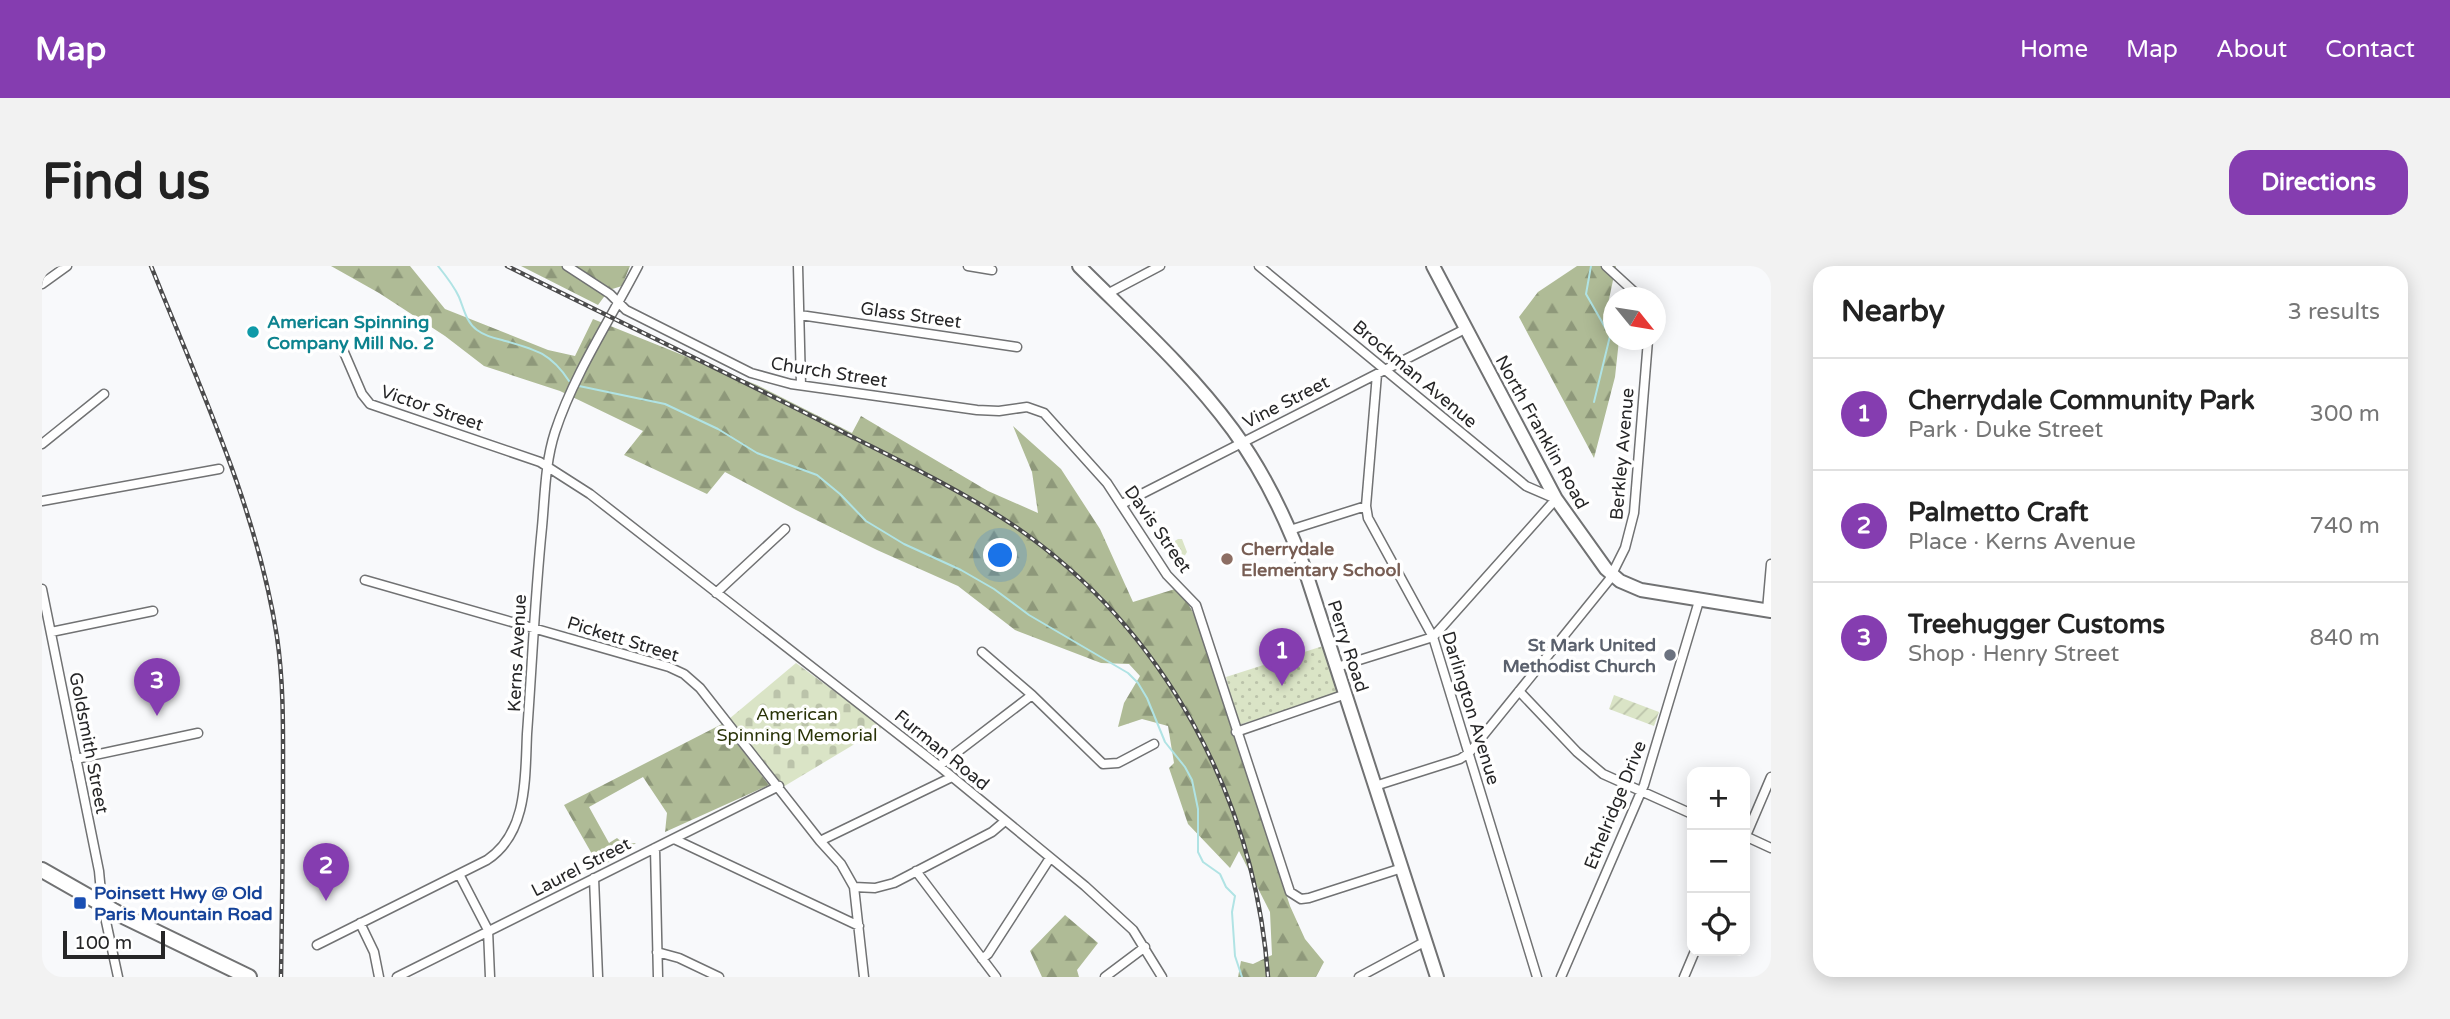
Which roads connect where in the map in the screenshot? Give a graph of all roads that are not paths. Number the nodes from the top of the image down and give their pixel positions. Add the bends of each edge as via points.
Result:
1 (66, 266) edge
2 (567, 266) edge
3 (638, 266) edge
4 (798, 266) edge
5 (968, 266) edge
6 (1079, 266) edge
7 (1160, 266) edge
8 (1259, 266) edge
9 (1433, 266) edge
10 (1606, 266) edge
11 (992, 270) dead end
12 (42, 284) edge
13 (1629, 287) edge
14 (1107, 294) junction
15 (618, 303) junction
16 (800, 316) junction
17 (1465, 329) junction
18 (341, 343) dead end
19 (1017, 347) dead end
20 (1647, 350) edge
21 (1381, 372) junction
22 (801, 385) junction
23 (104, 394) dead end
24 (1032, 407) joint
25 (1241, 442) junction
26 (42, 444) edge
27 (548, 466) junction
28 (219, 469) dead end
29 (1556, 499) junction
30 (42, 501) edge
31 (1122, 504) junction
32 (1366, 506) junction
33 (785, 529) dead end
34 (1290, 530) junction
35 (1771, 564) edge
36 (1612, 574) junction
37 (365, 580) dead end
38 (42, 589) edge
39 (716, 593) junction
40 (1699, 601) junction
41 (1769, 610) edge
42 (153, 611) dead end
43 (533, 628) junction
44 (51, 632) junction
45 (1433, 636) junction
46 (982, 652) dead end
47 (1336, 667) junction
48 (1519, 691) junction
49 (1346, 694) junction
50 (1032, 695) junction
51 (1236, 732) junction
52 (198, 733) dead end
53 (1154, 744) dead end
54 (1469, 753) junction
55 (75, 759) junction
56 (939, 766) junction
57 (952, 777) junction
58 (1771, 777) edge
59 (779, 786) junction
60 (1375, 786) junction
61 (1641, 792) junction
62 (1687, 812) edge
63 (1005, 821) junction
64 (1748, 830) edge
65 (674, 839) junction
66 (1750, 839) edge
67 (820, 841) junction
68 (655, 848) junction
69 (1771, 848) edge
70 (1050, 858) junction
71 (1402, 868) junction
72 (42, 870) edge
73 (916, 871) junction
74 (459, 874) junction
75 (594, 878) junction
76 (854, 887) junction
77 (102, 903) junction
78 (360, 923) junction
79 (859, 926) junction
80 (488, 932) junction
81 (1426, 941) junction
82 (317, 945) dead end
83 (1145, 947) junction
84 (657, 952) junction
85 (1693, 956) edge
86 (982, 959) junction
87 (246, 976) edge
88 (118, 977) edge
89 (379, 977) edge
90 (397, 977) edge
91 (490, 977) edge
92 (597, 977) edge
93 (658, 977) edge
94 (719, 977) edge
95 (864, 977) edge
96 (996, 977) edge
97 (1105, 977) edge
98 (1162, 977) edge
99 (1359, 977) edge
100 (1437, 977) edge
101 (1538, 977) edge
102 (1561, 977) edge
103 (1684, 977) edge

1 - 12 street
2 - 15 street, Church Street
3 - 15 street, Kerns Avenue
4 - 16 street
5 - 11 street
6 - 14 street, Perry Road
7 - 14 street
8 - 21 street, Brockman Avenue
9 - 17 street, North Franklin Road
10 - 13 street
14 - 25 street, Perry Road via 1196,384
15 - 22 street, Church Street via 751,373
15 - 27 street, Kerns Avenue via 563,410
16 - 19 street, Glass Street
16 - 22 street
17 - 21 street, Vine Street
17 - 29 street, North Franklin Road
18 - 27 street, Victor Street via 370,404
20 - 36 street, Berkley Avenue via 1634,513
21 - 25 street, Vine Street
21 - 29 street, Brockman Avenue via 1526,486
21 - 32 street, Darlington Avenue
22 - 24 street, Church Street via 977,410
23 - 26 street
24 - 31 street, Davis Street via 1044,413
25 - 31 street, Vine Street
25 - 34 street, Perry Road
27 - 39 street, Furman Road
27 - 43 street, Kerns Avenue
28 - 30 street
29 - 36 street, North Franklin Road
29 - 45 street
31 - 51 street, Davis Street via 1167,575 1196,606
32 - 34 street
32 - 45 street, Darlington Avenue via 1372,528
33 - 39 street
34 - 47 street, Perry Road
35 - 41 street
36 - 40 street, North Franklin Road via 1641,590
36 - 48 street, Berkley Avenue
37 - 43 street, Pickett Street
38 - 44 street, Goldsmith Street
39 - 56 street, Furman Road
40 - 41 street, North Franklin Road
40 - 61 street, Ethelridge Drive
42 - 44 street
43 - 59 street, Pickett Street via 684,674
43 - 74 street, Kerns Avenue via 525,778 518,817 499,850
44 - 55 street, Goldsmith Street
45 - 47 street
45 - 54 street, Darlington Avenue
46 - 50 street
47 - 49 street, Perry Road
48 - 54 street, Berkley Avenue
48 - 61 street via 1595,768
49 - 51 street
49 - 60 street, Perry Road
50 - 53 street via 1103,764 1118,763
50 - 56 street
51 - 71 street, Davis Street via 1283,878 1293,895 1309,898
52 - 55 street
54 - 60 street, Berkley Avenue via 1461,760
54 - 101 street, Darlington Avenue
55 - 77 street, Goldsmith Street
56 - 57 street, Furman Road
57 - 63 street, Furman Road
57 - 67 street
58 - 64 street
59 - 65 street, Laurel Street
59 - 67 street, Pickett Street
60 - 71 street, Perry Road
61 - 62 street
61 - 102 street, Ethelridge Drive
63 - 70 street, Furman Road
63 - 73 street
65 - 68 street, Laurel Street
65 - 79 street
66 - 69 street
67 - 76 street, Pickett Street
68 - 75 street, Laurel Street
68 - 84 street
70 - 83 street, Furman Road via 1115,911
70 - 86 street
71 - 81 street, Perry Road
72 - 77 highway
73 - 76 street via 887,886
73 - 86 street
74 - 78 street, Kerns Avenue
74 - 80 street
75 - 80 street, Laurel Street
75 - 92 street
76 - 79 street
77 - 87 highway
77 - 88 street, Goldsmith Street
78 - 82 street, Kerns Avenue
78 - 89 street via 374,952
79 - 95 street
80 - 90 street, Laurel Street
80 - 91 street
81 - 99 street
81 - 100 street, Perry Road
83 - 97 street
83 - 98 street, Furman Road
84 - 93 street
84 - 94 street
85 - 103 street
86 - 96 street

